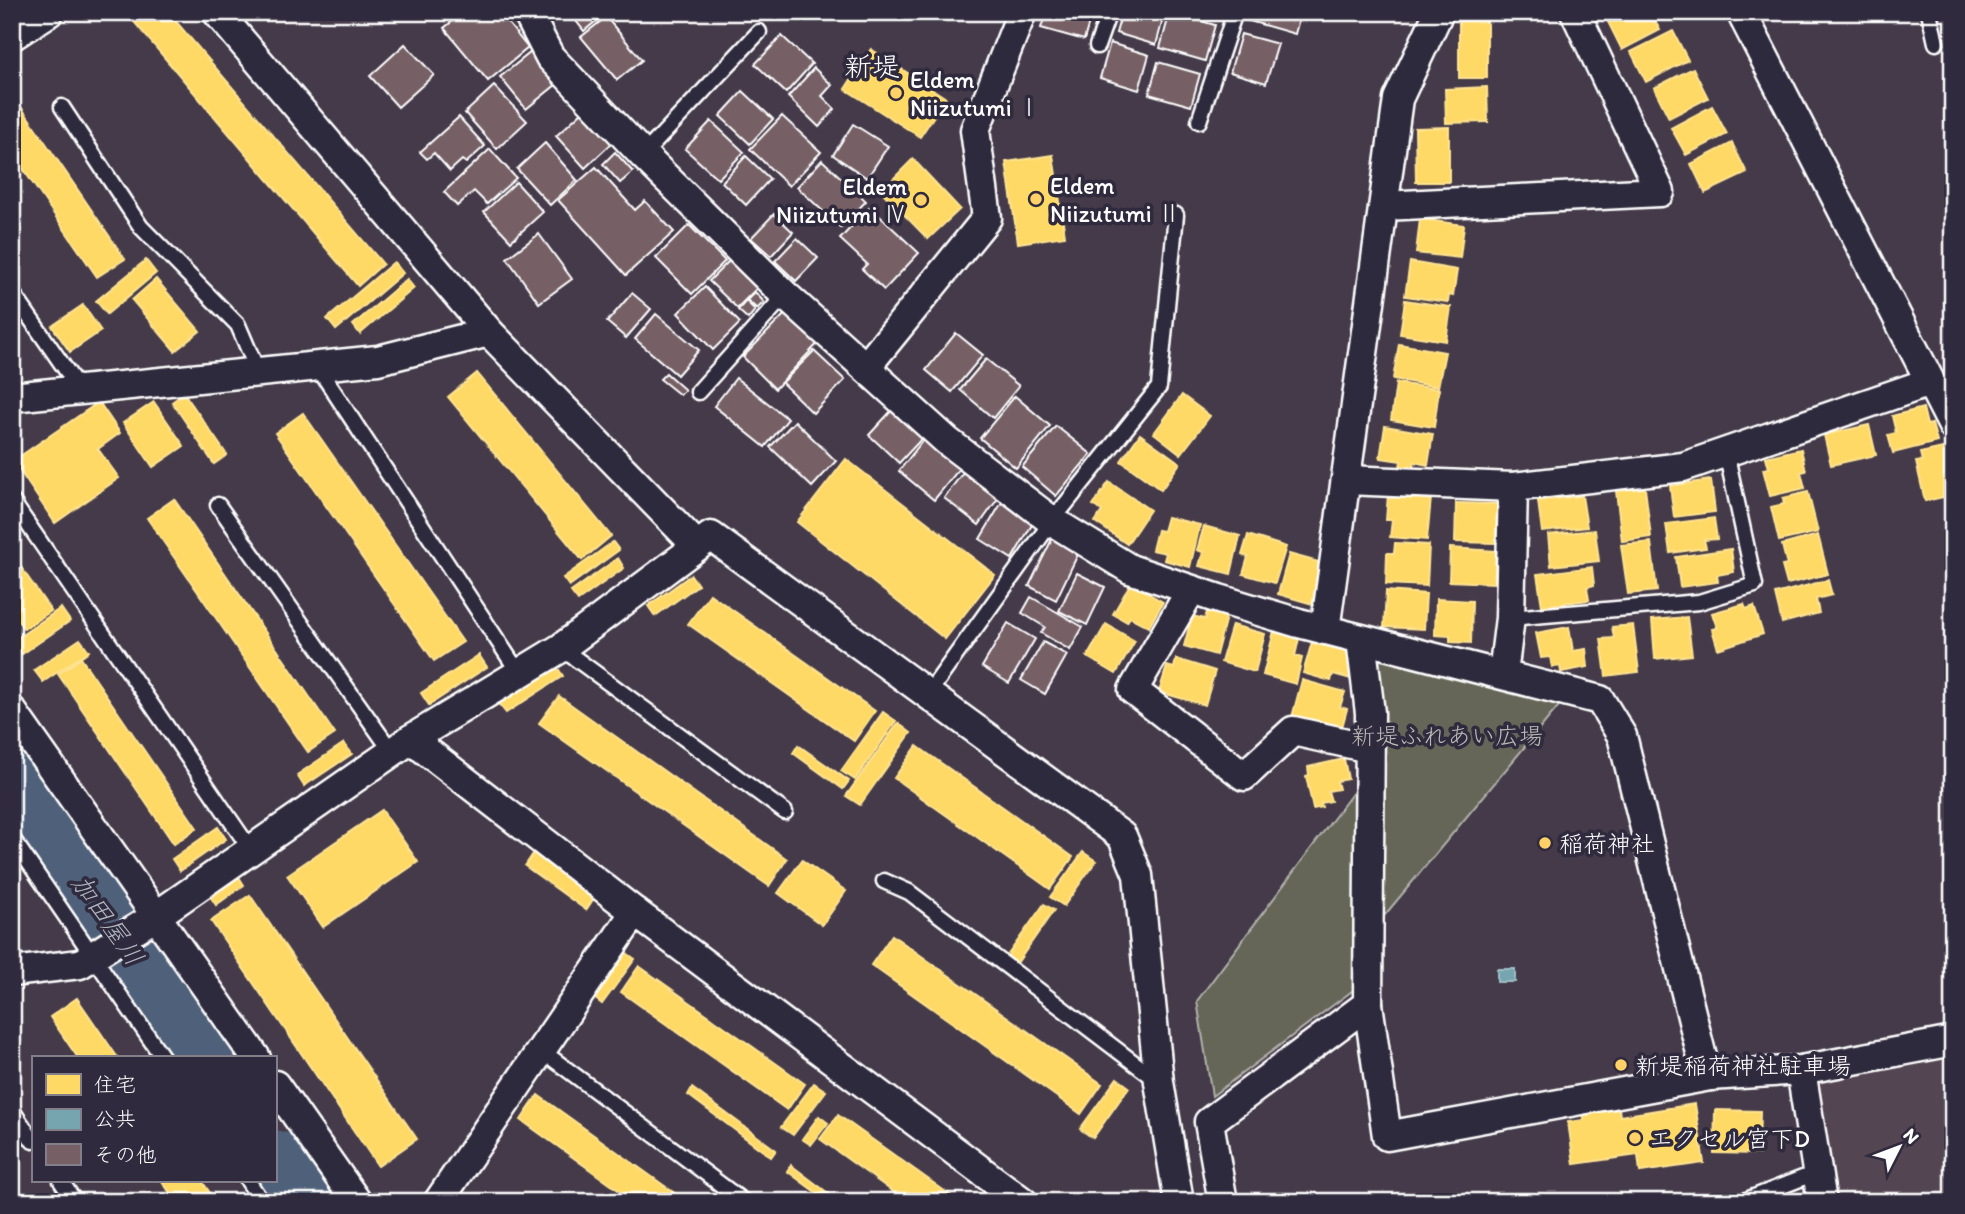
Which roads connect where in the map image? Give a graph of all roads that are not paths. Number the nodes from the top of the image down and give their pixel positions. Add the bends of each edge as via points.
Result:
1 (48, 12) edge
2 (217, 12) edge
3 (527, 12) edge
4 (1022, 12) edge
5 (1109, 12) edge
6 (1236, 12) edge
7 (1439, 12) edge
8 (1575, 12) edge
9 (1741, 12) edge
10 (1930, 12) edge
11 (759, 32) dead end
12 (12, 36) edge
13 (1936, 43) dead end
14 (1097, 46) dead end
15 (62, 107) dead end
16 (1199, 121) dead end
17 (643, 155) junction
18 (1384, 206) junction
19 (1176, 215) dead end
20 (12, 292) edge
21 (785, 295) junction
22 (489, 332) junction
23 (317, 366) junction
24 (866, 367) junction
25 (258, 372) junction
26 (1930, 382) junction
27 (80, 390) junction
28 (698, 392) dead end
29 (12, 397) edge
30 (1953, 426) edge
31 (1726, 452) junction
32 (1346, 480) junction
33 (1513, 487) junction
34 (12, 501) edge
35 (218, 505) dead end
36 (1052, 521) junction
37 (697, 546) junction
38 (1191, 590) junction
39 (1510, 618) junction
40 (1325, 630) junction
41 (1362, 639) junction
42 (561, 648) junction
43 (519, 673) junction
44 (1503, 674) junction
45 (928, 694) junction
46 (12, 711) edge
47 (401, 746) junction
48 (1369, 748) junction
49 (785, 812) dead end
50 (12, 838) edge
51 (251, 850) junction
52 (884, 881) dead end
53 (635, 912) junction
54 (145, 923) junction
55 (101, 951) junction
56 (12, 972) edge
57 (1368, 1004) junction
58 (1953, 1041) edge
59 (541, 1050) junction
60 (162, 1056) edge
61 (254, 1056) edge
62 (1801, 1070) junction
63 (1710, 1076) junction
64 (1159, 1082) junction
65 (276, 1086) edge
66 (12, 1110) edge
67 (32, 1140) edge
68 (1818, 1172) junction
69 (62, 1182) edge
70 (249, 1182) edge
71 (75, 1202) edge
72 (262, 1202) edge
73 (357, 1202) edge
74 (438, 1202) edge
75 (744, 1202) edge
76 (1023, 1202) edge
77 (1179, 1202) edge
78 (1223, 1202) edge
79 (1741, 1202) edge
80 (1822, 1202) edge

1 - 12 street
2 - 22 street
3 - 17 street via 550,57
4 - 24 street via 975,130 987,219
5 - 14 lane
6 - 16 lane
7 - 18 street via 1398,99
8 - 18 street via 1660,192
9 - 26 street
10 - 13 lane
11 - 17 lane
15 - 25 lane via 141,227 238,325
17 - 21 street
18 - 32 street
19 - 36 lane via 1159,387
20 - 27 lane
21 - 24 street
21 - 28 lane
22 - 23 street via 377,360
22 - 37 street
23 - 25 street
23 - 43 lane
24 - 36 street via 947,441
25 - 27 street
26 - 30 street
26 - 31 street
27 - 29 street
31 - 33 street via 1683,467
31 - 39 lane via 1755,585 1699,602
32 - 33 street
32 - 40 street
33 - 39 street
34 - 51 lane
35 - 47 lane
36 - 38 street via 1130,569
36 - 45 lane
37 - 42 street
37 - 45 street via 711,536
38 - 40 street
38 - 48 street via 1133,690 1244,775 1293,731
39 - 44 street
40 - 41 street
41 - 44 street
41 - 48 street
42 - 43 street
42 - 49 lane
43 - 47 street
44 - 63 street via 1600,700 1622,736
45 - 64 street via 1122,836 1138,874
46 - 54 street
47 - 51 street
47 - 53 street
48 - 57 street
50 - 55 lane
51 - 54 street
52 - 64 lane via 909,892
53 - 59 street
53 - 76 street
54 - 55 street
54 - 61 street
55 - 56 street via 80,964
55 - 60 lane
57 - 63 street via 1387,1136
57 - 78 street via 1209,1122
58 - 62 street
59 - 74 street
59 - 75 lane
62 - 63 street
62 - 68 street
64 - 77 street
65 - 73 street
66 - 67 lane
68 - 79 lane
68 - 80 street
69 - 71 lane
70 - 72 lane

